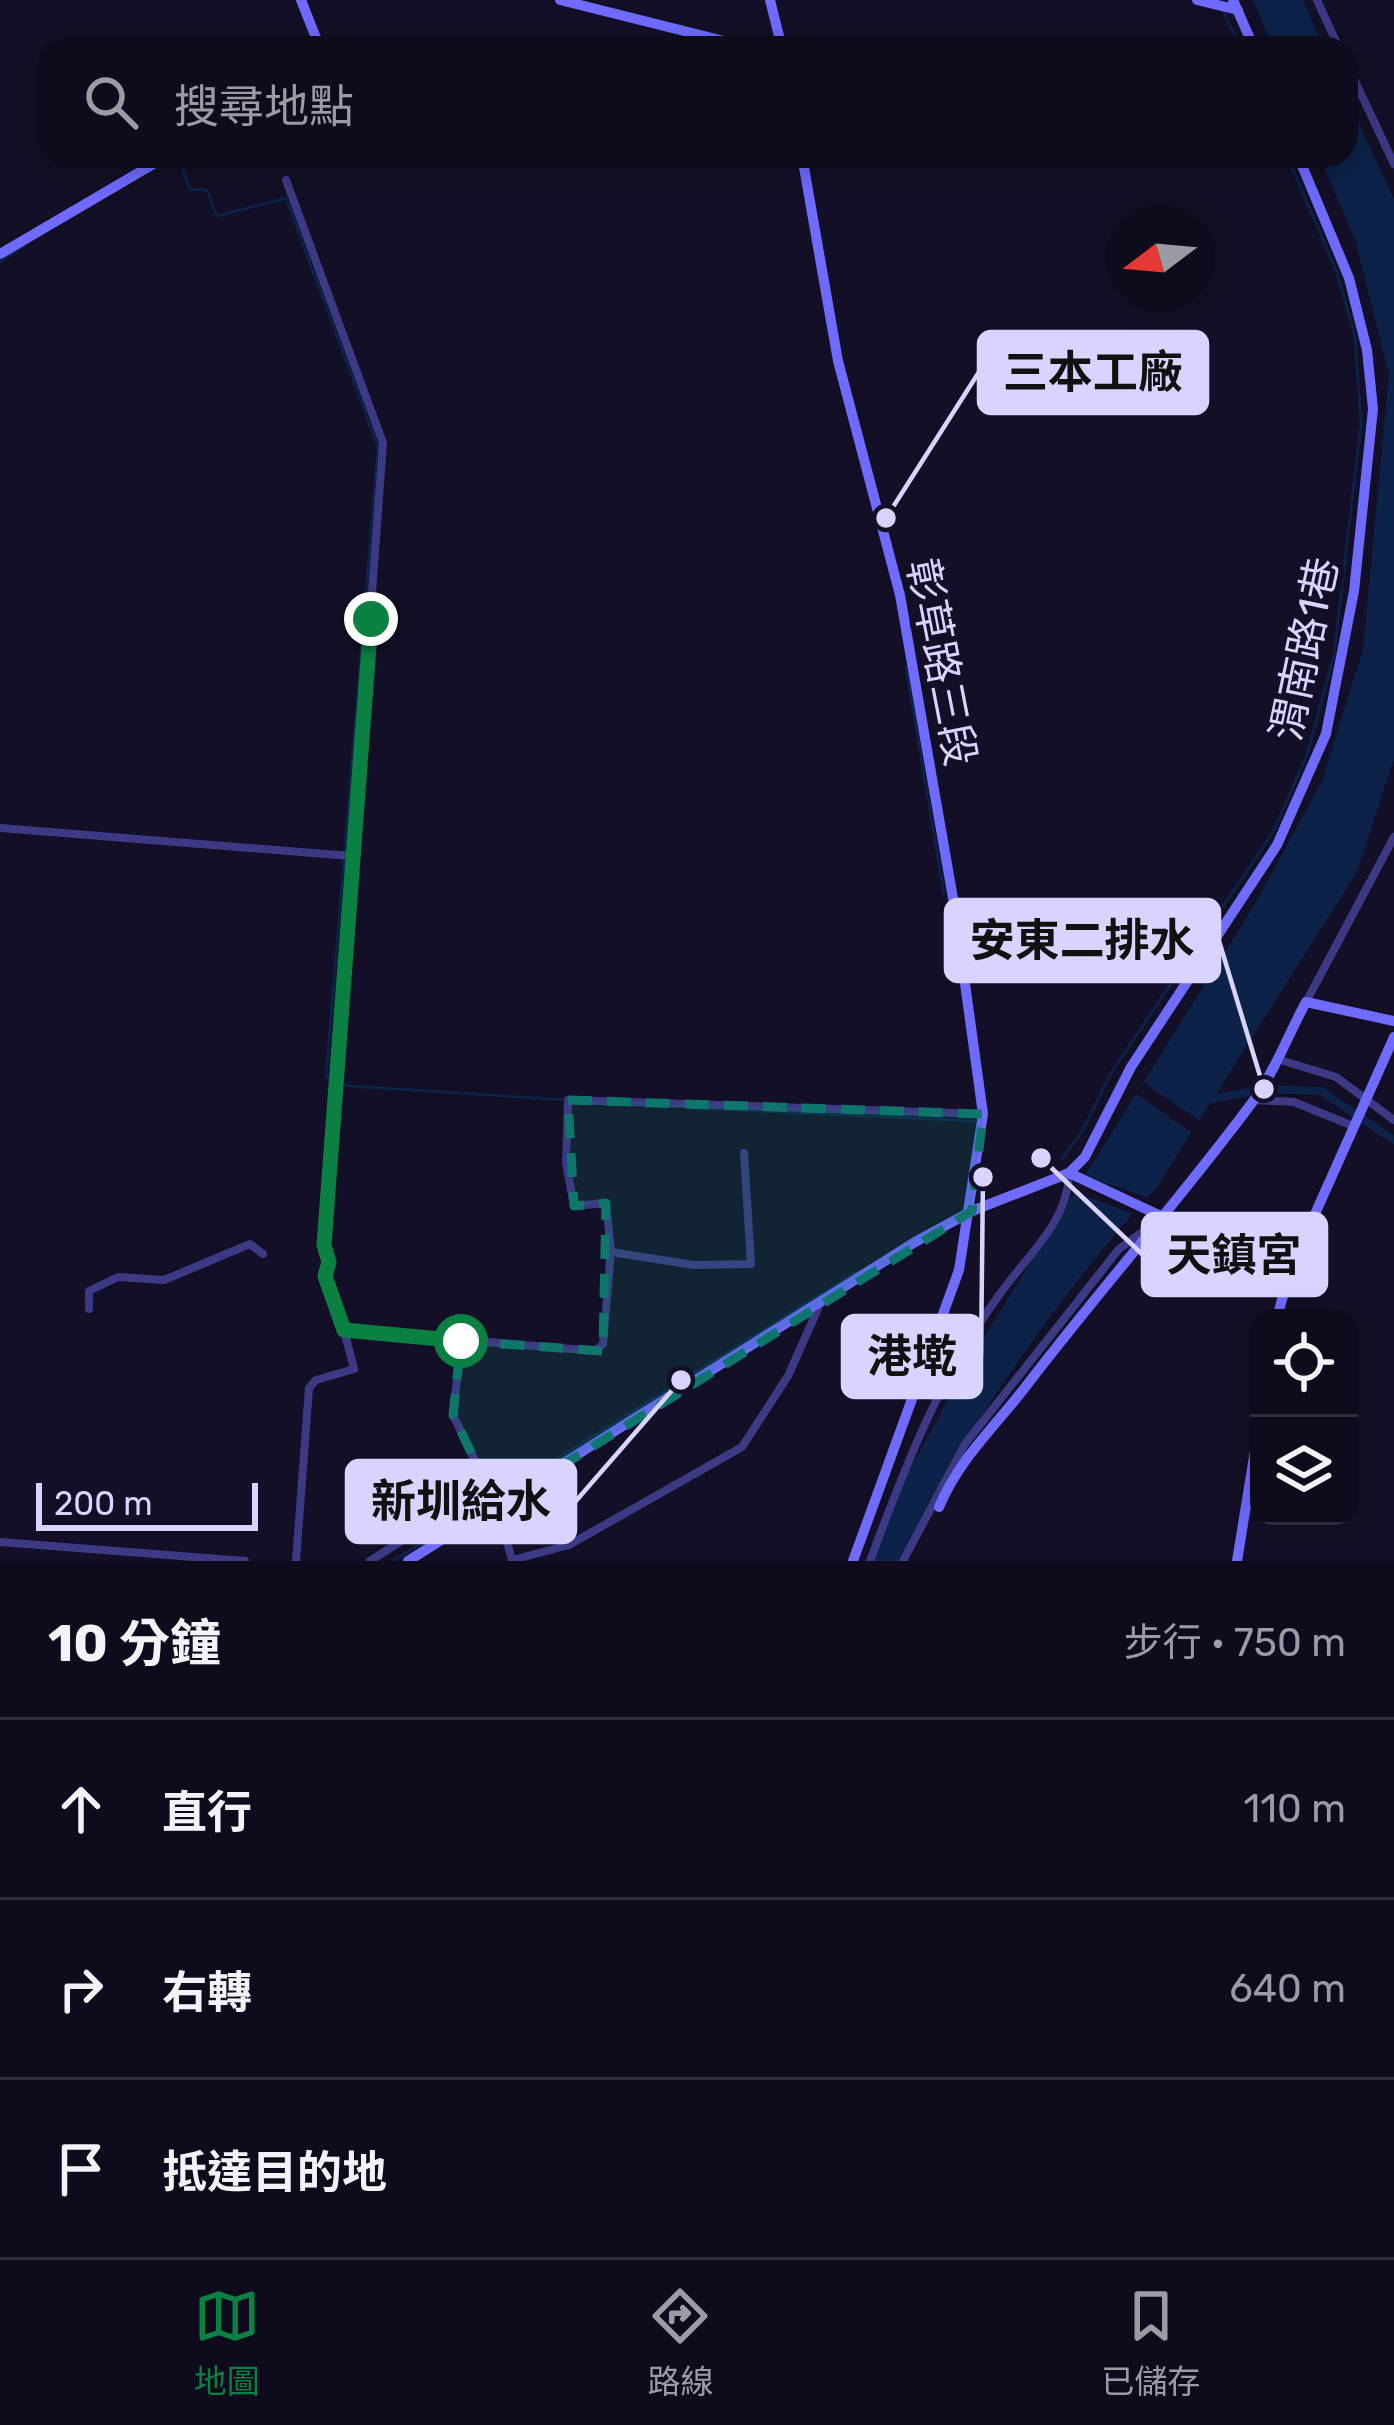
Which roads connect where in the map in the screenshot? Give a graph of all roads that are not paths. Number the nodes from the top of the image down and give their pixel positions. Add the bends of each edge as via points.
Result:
1 (302, 0) edge
2 (560, 0) edge
3 (770, 0) edge
4 (1197, 0) edge
5 (1252, 0) edge
6 (1317, 0) edge
7 (1236, 5) edge
8 (316, 36) edge
9 (704, 36) edge
10 (779, 36) edge
11 (1249, 36) edge
12 (1334, 36) edge
13 (1358, 88) edge
14 (1394, 164) edge
15 (147, 168) edge
16 (804, 168) edge
17 (1303, 168) edge
18 (286, 180) dead end
19 (0, 254) edge
20 (0, 828) edge
21 (1394, 837) edge
22 (351, 856) junction
23 (1306, 1002) junction
24 (1394, 1021) edge
25 (1394, 1037) edge
26 (1273, 1063) junction
27 (1253, 1100) junction
28 (1366, 1100) junction
29 (983, 1114) junction
30 (1394, 1120) edge
31 (1354, 1123) junction
32 (743, 1153) dead end
33 (1069, 1173) junction
34 (972, 1207) junction
35 (1163, 1216) junction
36 (611, 1252) junction
37 (262, 1254) dead end
38 (821, 1300) junction
39 (89, 1309) dead end
40 (1279, 1309) edge
41 (344, 1330) junction
42 (461, 1341) junction
43 (1250, 1481) edge
44 (493, 1497) junction
45 (939, 1508) dead end
46 (0, 1542) edge
47 (245, 1561) edge
48 (296, 1561) edge
49 (370, 1561) edge
50 (408, 1561) edge
51 (512, 1561) edge
52 (853, 1561) edge
53 (870, 1561) edge
54 (903, 1561) edge
55 (1237, 1561) edge

1 - 8 street
2 - 9 street
3 - 10 street
4 - 7 street
5 - 7 street
6 - 12 street
7 - 11 street
13 - 14 street
15 - 19 street
16 - 29 street, 彰草路三段 via 838,361 900,595
17 - 33 street, 渭南路1巷 via 1349,278 1372,409 1354,591 1326,734 1277,845
18 - 22 street via 383,442
20 - 22 street
21 - 23 street
22 - 41 street via 324,1245 325,1276
23 - 24 street
23 - 26 street
25 - 28 street
26 - 27 street
26 - 28 street via 1336,1077
27 - 31 street via 1294,1102
27 - 35 street
28 - 30 street
28 - 31 street
29 - 34 street, 彰草路三段
29 - 36 street via 568,1100 574,1206 606,1203
31 - 40 street
32 - 36 street via 751,1264
33 - 34 street
33 - 35 street
33 - 53 street via 1051,1229 968,1342 914,1441
34 - 38 street
34 - 52 street, 彰草路三段 via 959,1270
35 - 45 street via 977,1442
35 - 54 street via 1119,1249 965,1444
36 - 42 street via 603,1344 595,1351
37 - 39 street via 250,1244 164,1280 118,1276 89,1291
38 - 44 street
38 - 51 street via 788,1376 742,1447 569,1545
41 - 42 street
41 - 48 street via 354,1369 309,1388
42 - 44 street via 453,1414
43 - 55 street
44 - 49 street
44 - 50 street
44 - 51 street
46 - 47 street

